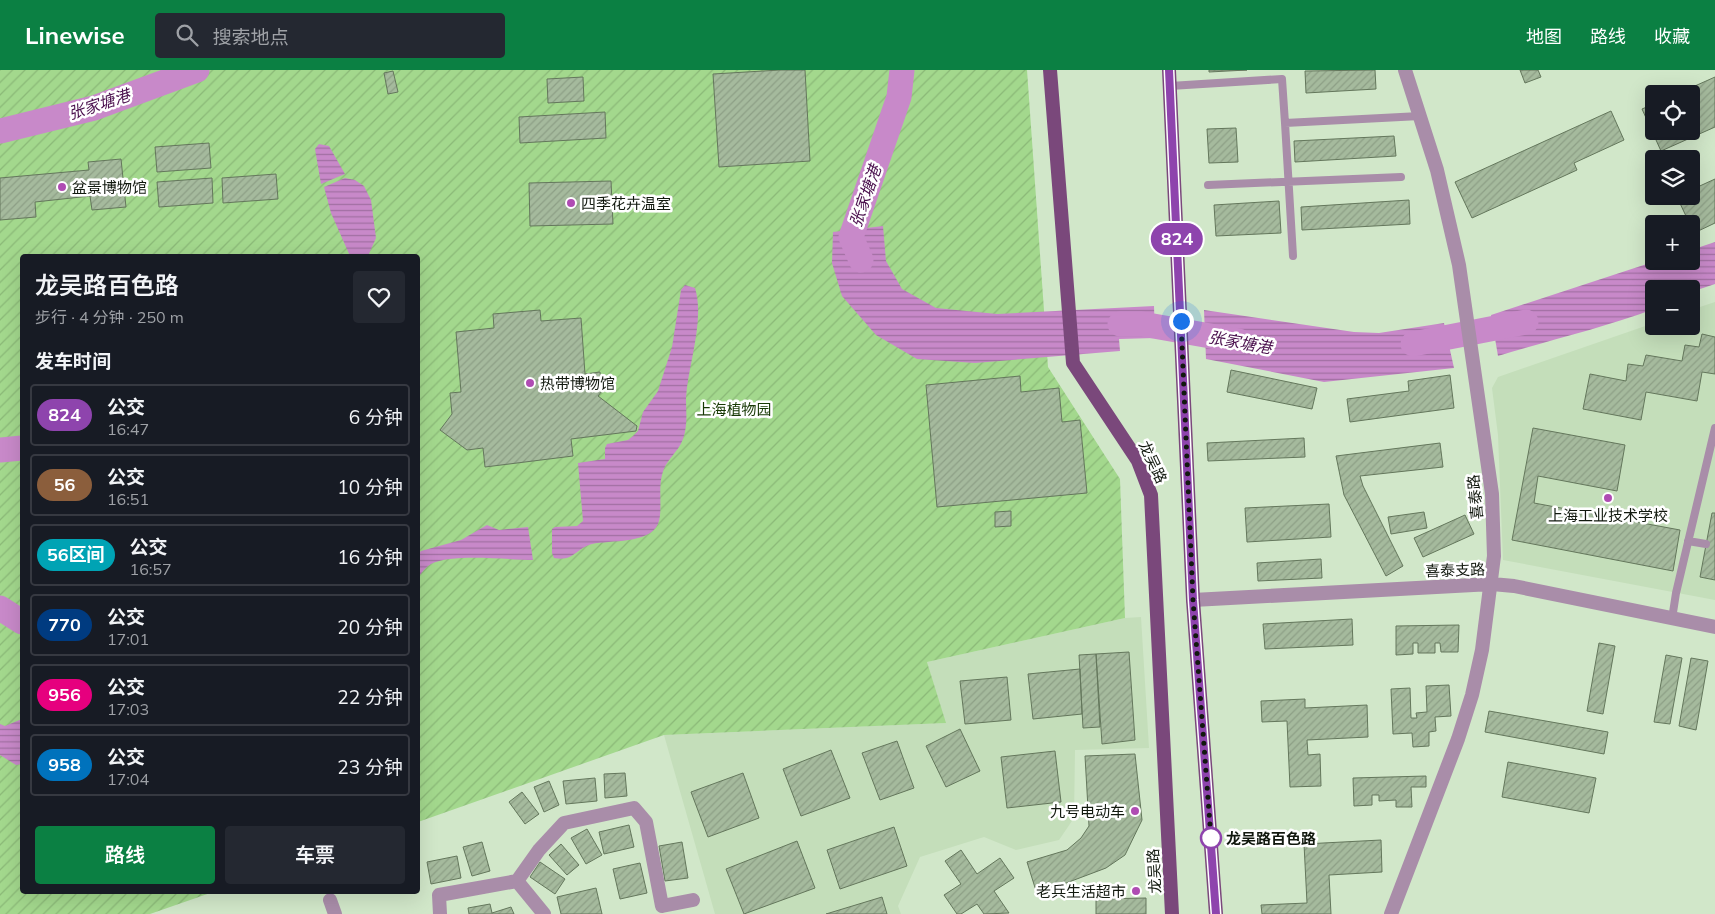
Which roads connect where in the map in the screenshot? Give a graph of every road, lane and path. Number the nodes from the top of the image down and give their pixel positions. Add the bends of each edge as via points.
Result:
1 (1050, 70) edge
2 (1169, 70) edge
3 (1405, 70) edge
4 (1170, 86) junction
5 (1420, 116) junction
6 (1284, 124) junction
7 (1401, 177) dead end
8 (1288, 182) junction
9 (1208, 185) dead end
10 (1293, 256) dead end
11 (1715, 428) edge
12 (1688, 542) junction
13 (1706, 544) dead end
14 (1492, 584) junction
15 (1193, 600) junction
16 (1672, 619) junction
17 (1715, 628) edge
18 (517, 880) junction
19 (330, 900) dead end
20 (693, 900) dead end
21 (335, 914) edge
22 (440, 914) edge
23 (544, 914) edge
24 (1172, 914) edge
25 (1216, 914) edge
26 (1391, 914) edge

1 - 24 main road, 龙吴路 via 1073,363 1138,461 1152,495
2 - 4 main road, 龙吴路
3 - 5 street, 喜泰路
4 - 6 lane via 1282,79
4 - 15 main road, 龙吴路
5 - 6 lane
5 - 14 street, 喜泰路 via 1449,218 1468,314 1492,494
6 - 8 lane
7 - 8 lane
8 - 9 lane
8 - 10 lane
11 - 12 lane
12 - 13 lane
12 - 16 lane via 1679,561
14 - 15 street, 喜泰支路
14 - 16 street, 喜泰支路
14 - 26 street, 喜泰路 via 1472,695
15 - 25 main road, 龙吴路
16 - 17 street, 喜泰支路
18 - 20 street via 564,823 634,808 646,822 662,906
18 - 22 street via 439,895
18 - 23 street
19 - 21 street

